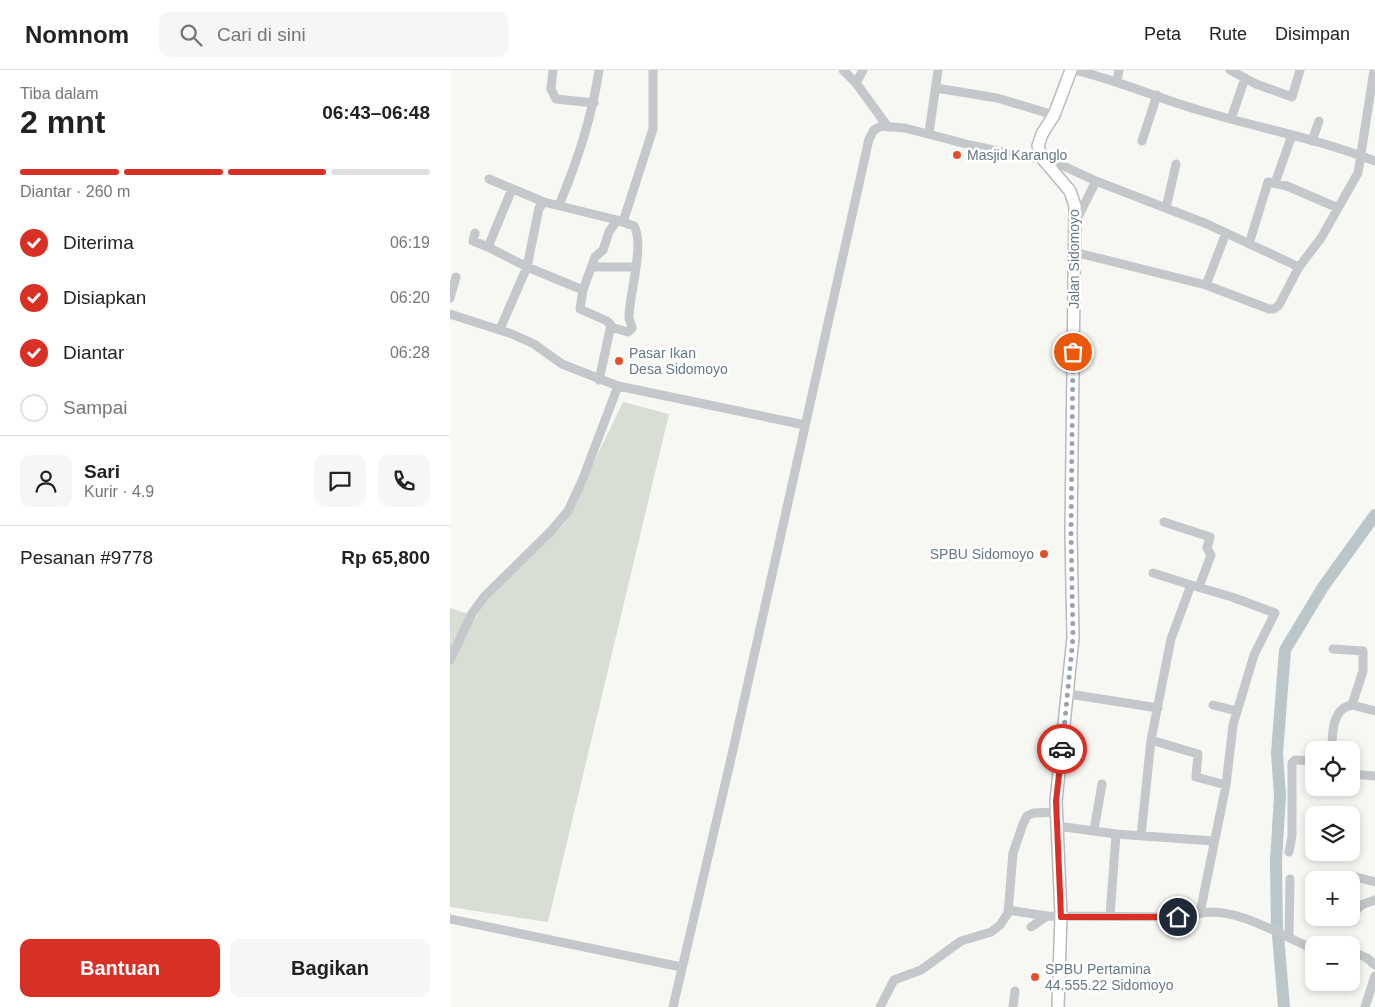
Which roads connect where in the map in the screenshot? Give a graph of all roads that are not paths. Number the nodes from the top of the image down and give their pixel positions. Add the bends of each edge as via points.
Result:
1 (553, 70) edge
2 (599, 70) edge
3 (653, 70) edge
4 (843, 70) edge
5 (863, 70) edge
6 (938, 70) edge
7 (1073, 70) edge
8 (1119, 70) edge
9 (1230, 70) edge
10 (1300, 70) edge
11 (1374, 70) edge
12 (1245, 78) junction
13 (1117, 80) junction
14 (856, 83) junction
15 (936, 88) junction
16 (1157, 96) junction
17 (594, 103) junction
18 (1054, 115) junction
19 (1232, 119) junction
20 (1319, 121) dead end
21 (888, 127) junction
22 (929, 133) junction
23 (1292, 135) junction
24 (1142, 141) dead end
25 (1312, 141) junction
26 (1362, 156) junction
27 (1042, 158) junction
28 (1375, 161) edge
29 (1176, 164) dead end
30 (489, 179) dead end
31 (1096, 181) junction
32 (1275, 183) junction
33 (512, 189) junction
34 (544, 202) junction
35 (559, 205) junction
36 (1166, 208) junction
37 (1338, 208) junction
38 (620, 221) junction
39 (1076, 221) junction
40 (475, 233) dead end
41 (1226, 233) junction
42 (1248, 244) junction
43 (488, 247) junction
44 (1074, 252) junction
45 (593, 267) junction
46 (636, 267) junction
47 (1299, 267) junction
48 (527, 268) junction
49 (456, 277) dead end
50 (1206, 285) junction
51 (583, 290) junction
52 (450, 298) edge
53 (450, 314) edge
54 (611, 327) junction
55 (500, 329) junction
56 (599, 380) junction
57 (618, 386) junction
58 (805, 425) junction
59 (1164, 522) dead end
60 (1154, 573) dead end
61 (1195, 586) junction
62 (1334, 649) dead end
63 (450, 660) edge
64 (1069, 694) junction
65 (1213, 705) dead end
66 (1352, 705) junction
67 (1158, 708) junction
68 (1237, 710) junction
69 (1375, 711) edge
70 (1151, 740) junction
71 (1332, 741) edge
72 (1305, 761) edge
73 (1360, 775) edge
74 (1375, 776) edge
75 (1102, 784) dead end
76 (1226, 785) junction
77 (1056, 812) junction
78 (1057, 826) junction
79 (1094, 830) junction
80 (1116, 834) junction
81 (1141, 836) junction
82 (1214, 841) junction
83 (1289, 852) dead end
84 (1360, 878) edge
85 (1290, 879) dead end
86 (1375, 882) edge
87 (1375, 900) edge
88 (1360, 908) edge
89 (1008, 910) junction
90 (1200, 913) junction
91 (1047, 916) junction
92 (1110, 916) junction
93 (1061, 917) junction
94 (450, 919) edge
95 (1031, 928) dead end
96 (1289, 937) junction
97 (1305, 945) edge
98 (1360, 955) edge
99 (1375, 965) edge
100 (681, 967) junction
101 (1375, 976) edge
102 (1014, 991) dead end
103 (673, 1007) edge
104 (880, 1007) edge
105 (1013, 1007) edge
106 (1058, 1007) edge
107 (1365, 1007) edge

1 - 17 street via 551,88 556,99
2 - 17 street
3 - 38 street via 653,128
4 - 14 street
5 - 14 street
6 - 15 street
7 - 13 street
7 - 18 main road
8 - 13 street
9 - 12 street
10 - 12 street via 1292,96
11 - 26 street
12 - 19 street
13 - 16 street
14 - 21 street
15 - 18 street via 997,98
15 - 22 street
16 - 19 street
16 - 24 street
17 - 35 street via 584,144
18 - 27 main road via 1038,142
19 - 23 street
20 - 25 street
21 - 22 street
21 - 58 street via 874,130 869,139
22 - 27 street via 970,145
23 - 25 street
23 - 32 street
25 - 26 street
26 - 28 street
26 - 37 street via 1358,173
27 - 31 street
27 - 39 main road, Jalan Sidomoyo via 1070,190
29 - 36 street
30 - 33 street
31 - 36 street
31 - 39 street
32 - 37 street
32 - 42 street via 1268,182 1266,186
33 - 34 street
33 - 43 street
34 - 35 street
34 - 48 street
35 - 38 street
36 - 41 street
37 - 47 street via 1322,238
38 - 45 street via 609,232
38 - 46 street via 636,230
39 - 44 main road, Jalan Sidomoyo
40 - 43 street via 473,241
41 - 42 street
41 - 50 street
42 - 47 street
43 - 48 street
44 - 50 street
44 - 64 main road, Jalan Sidomoyo via 1073,638
45 - 46 street
45 - 51 street
46 - 54 street via 629,316 632,330 628,332
47 - 50 street via 1274,309
48 - 51 street
48 - 55 street
49 - 52 street
51 - 54 street via 580,309 607,321
53 - 55 street
54 - 56 street
55 - 56 street via 534,344 562,364
56 - 57 street
57 - 58 street
57 - 63 street via 568,511 484,597
58 - 100 street
59 - 61 street via 1210,537 1207,548 1211,555
60 - 61 street
61 - 67 street via 1171,639
61 - 68 street via 1275,613 1254,655
62 - 66 street via 1363,651 1363,671
64 - 67 street
64 - 77 main road, Jalan Sidomoyo
65 - 68 street
66 - 69 street
66 - 71 street via 1338,713
67 - 70 street
68 - 76 street
70 - 76 street via 1198,754 1196,777
70 - 81 street
72 - 83 street via 1295,760 1292,764
73 - 74 street
75 - 79 street
76 - 82 street
77 - 78 main road, Jalan Sidomoyo
77 - 89 street via 1033,813 1022,824 1013,853
78 - 79 street
78 - 93 main road, Jalan Sidomoyo
79 - 80 street
80 - 81 street
80 - 92 street
81 - 82 street
82 - 90 street
84 - 86 street
85 - 96 street
87 - 88 street
89 - 91 street
89 - 104 street via 1000,925 991,932 961,941 921,970 894,980
90 - 92 street via 1190,917
90 - 96 street via 1248,919
91 - 93 street
91 - 95 street
92 - 93 street
93 - 106 main road, Jalan Sidomoyo
94 - 100 street
96 - 97 street
98 - 99 street
100 - 103 street
101 - 107 street
102 - 105 street

